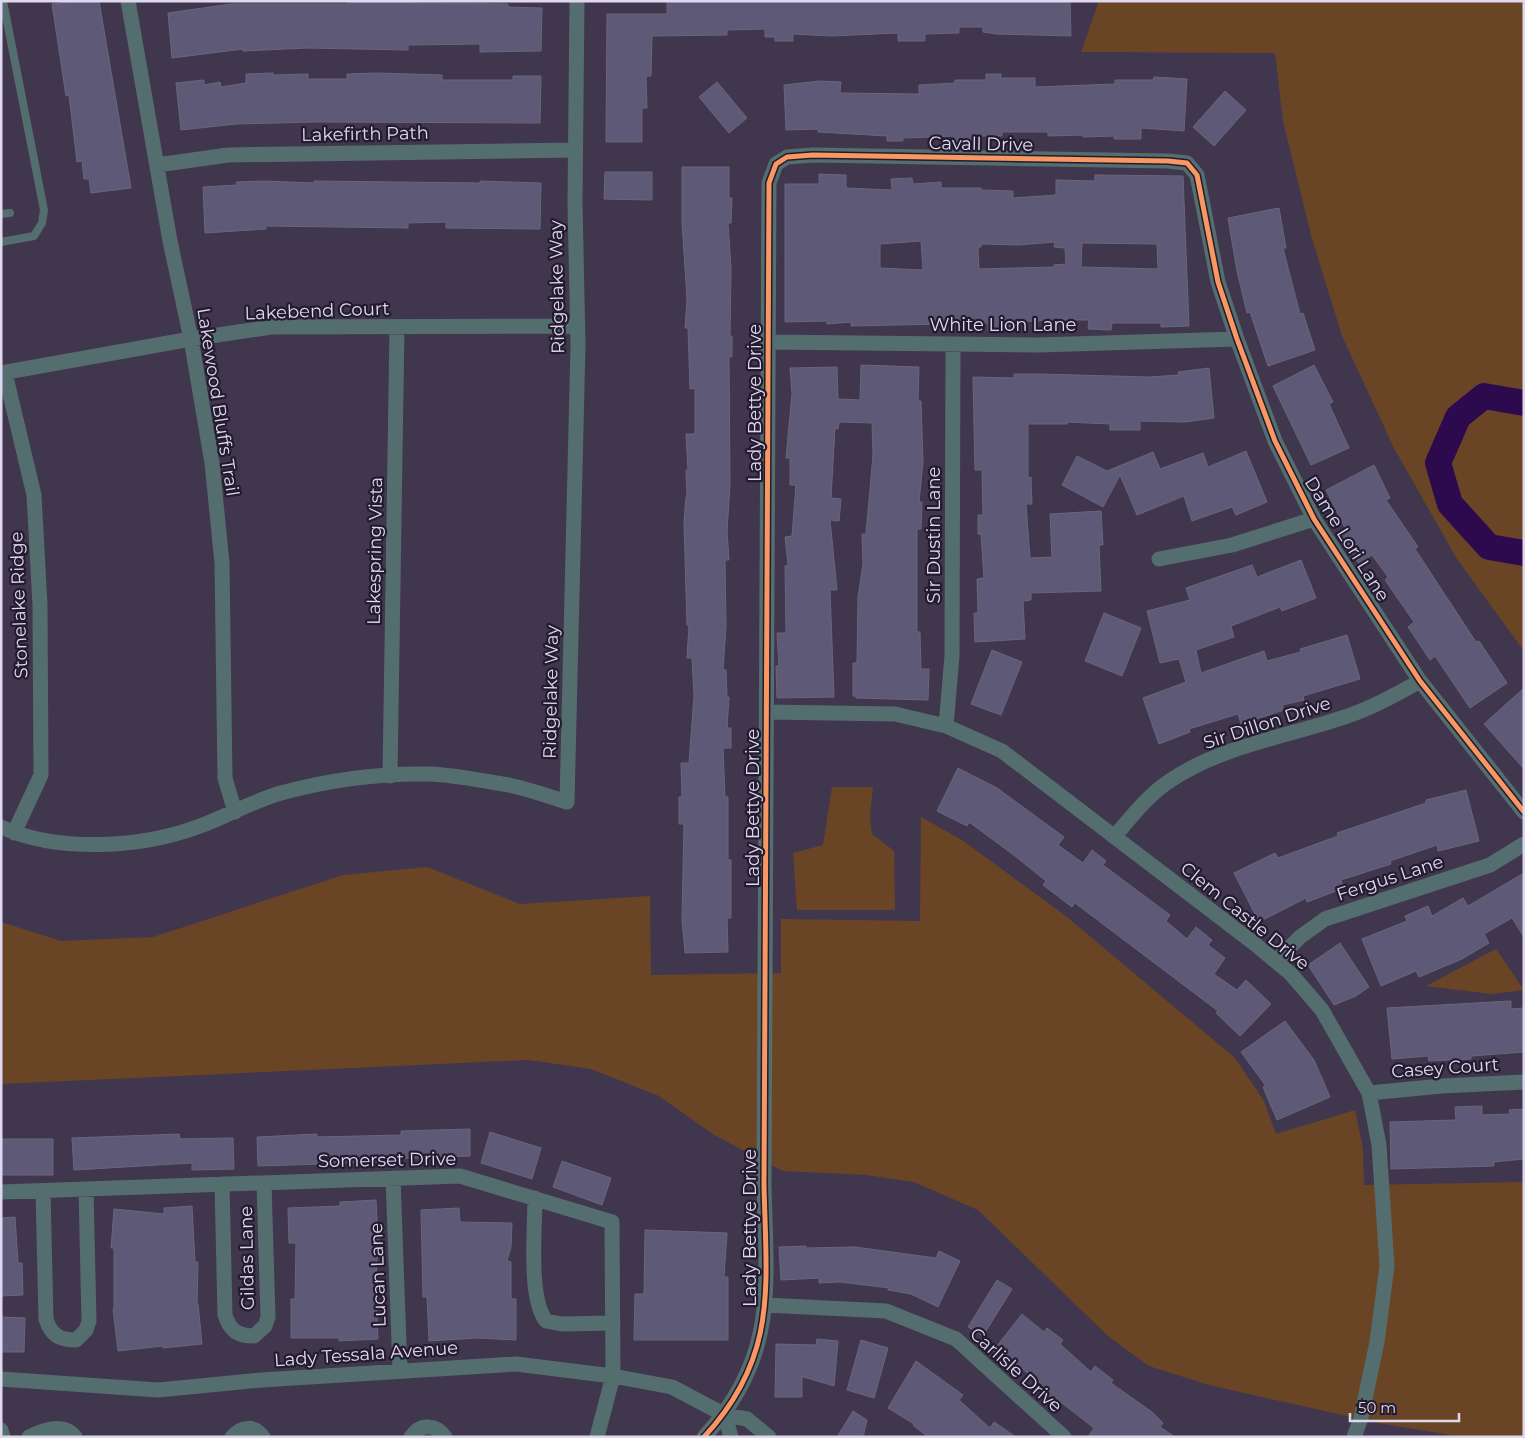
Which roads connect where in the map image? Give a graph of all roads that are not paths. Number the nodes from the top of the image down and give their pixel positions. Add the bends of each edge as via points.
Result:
1 (3, 1) edge
2 (128, 1) edge
3 (576, 1) edge
4 (3, 12) edge
5 (575, 150) junction
6 (1187, 163) joint
7 (776, 164) joint
8 (157, 165) junction
9 (10, 213) dead end
10 (1, 214) edge
11 (1, 242) edge
12 (577, 326) junction
13 (397, 327) junction
14 (191, 339) junction
15 (1237, 339) junction
16 (769, 342) junction
17 (953, 344) junction
18 (3, 373) edge
19 (1314, 519) junction
20 (1159, 559) dead end
21 (1420, 681) junction
22 (767, 712) junction
23 (946, 726) junction
24 (390, 776) junction
25 (235, 812) junction
26 (1524, 812) edge
27 (8, 830) edge
28 (1115, 836) junction
29 (1524, 844) edge
30 (1276, 961) junction
31 (1524, 1082) edge
32 (1369, 1093) junction
33 (393, 1178) junction
34 (264, 1183) junction
35 (222, 1184) junction
36 (86, 1189) junction
37 (43, 1191) junction
38 (1, 1192) edge
39 (534, 1198) junction
40 (766, 1305) junction
41 (613, 1323) junction
42 (400, 1371) junction
43 (612, 1376) junction
44 (1, 1379) edge
45 (725, 1415) junction
46 (1, 1430) edge
47 (3, 1437) edge
48 (30, 1437) edge
49 (75, 1437) edge
50 (232, 1437) edge
51 (263, 1437) edge
52 (412, 1437) edge
53 (445, 1437) edge
54 (597, 1437) edge
55 (704, 1437) edge
56 (731, 1437) edge
57 (769, 1437) edge
58 (1064, 1437) edge
59 (1354, 1437) edge

1 - 4 lane
2 - 8 street, Lakewood Bluffs Trail
3 - 5 street, Ridgelake Way
4 - 11 lane via 44,210 42,223 34,236
5 - 8 street, Lakefirth Path via 228,155
5 - 12 street, Ridgelake Way
6 - 7 street, Cavall Drive via 1168,160 813,156 787,157
6 - 15 street, Dame Lori Lane via 1197,175 1218,282
7 - 16 street, Lady Bettye Drive via 769,183
8 - 14 street, Lakewood Bluffs Trail
9 - 10 lane
12 - 13 street, Lakebend Court
12 - 24 street, Ridgelake Way via 567,802 510,785 431,774
13 - 14 street, Lakebend Court via 270,327
13 - 24 street, Lakespring Vista
14 - 18 street, Lakebend Court
14 - 25 street, Lakewood Bluffs Trail via 212,463 220,545 224,763
15 - 17 street, White Lion Lane
15 - 19 street, Dame Lori Lane via 1274,441
16 - 17 street, White Lion Lane
16 - 22 street, Lady Bettye Drive
17 - 23 street, Sir Dustin Lane via 952,656
18 - 27 street, Stonelake Ridge via 34,496 40,606 41,775
19 - 20 street via 1232,545
19 - 21 street, Dame Lori Lane
21 - 26 street, Dame Lori Lane
21 - 28 street, Sir Dillon Drive via 1353,714 1222,754 1171,780 1141,805
22 - 23 street, Clem Castle Drive via 895,714
22 - 40 street, Lady Bettye Drive
23 - 28 street, Clem Castle Drive via 1002,751
24 - 25 street, Ridgelake Way via 358,778 280,793
25 - 27 street, Ridgelake Way via 199,827 144,842 80,845
28 - 30 street, Clem Castle Drive
29 - 30 street, Fergus Lane via 1490,865 1325,919 1300,937
30 - 32 street, Clem Castle Drive via 1322,1010
31 - 32 street, Casey Court
32 - 59 street, Clem Castle Drive via 1379,1144 1387,1266 1377,1342
33 - 34 street, Somerset Drive
33 - 39 street, Somerset Drive via 460,1176
33 - 42 street, Lucan Lane
34 - 35 street, Somerset Drive
34 - 35 street, Gildas Lane via 268,1317 265,1326 254,1336 233,1331 225,1315
35 - 36 street, Somerset Drive
36 - 37 street, Somerset Drive
36 - 37 street via 89,1321 86,1330 76,1340 54,1335 46,1319
37 - 38 street, Somerset Drive
39 - 41 street, Somerset Drive via 612,1222
39 - 41 street via 536,1292 540,1312 546,1321 562,1324
40 - 45 street, Lady Bettye Drive via 747,1377
40 - 58 street, Carlisle Drive via 886,1311 956,1339
41 - 43 street, Somerset Drive
42 - 43 street, Lady Tessala Avenue via 516,1364
42 - 44 street, Lady Tessala Avenue via 158,1390
43 - 45 street, Lady Tessala Avenue via 672,1387
43 - 54 street, Somerset Drive
45 - 55 street, Lady Bettye Drive
45 - 56 street
45 - 57 street, Lady Tessala Avenue via 747,1419
46 - 47 street
48 - 49 street via 42,1430 55,1428 65,1429
50 - 51 street via 248,1427
52 - 53 street via 420,1428 429,1426 435,1427

